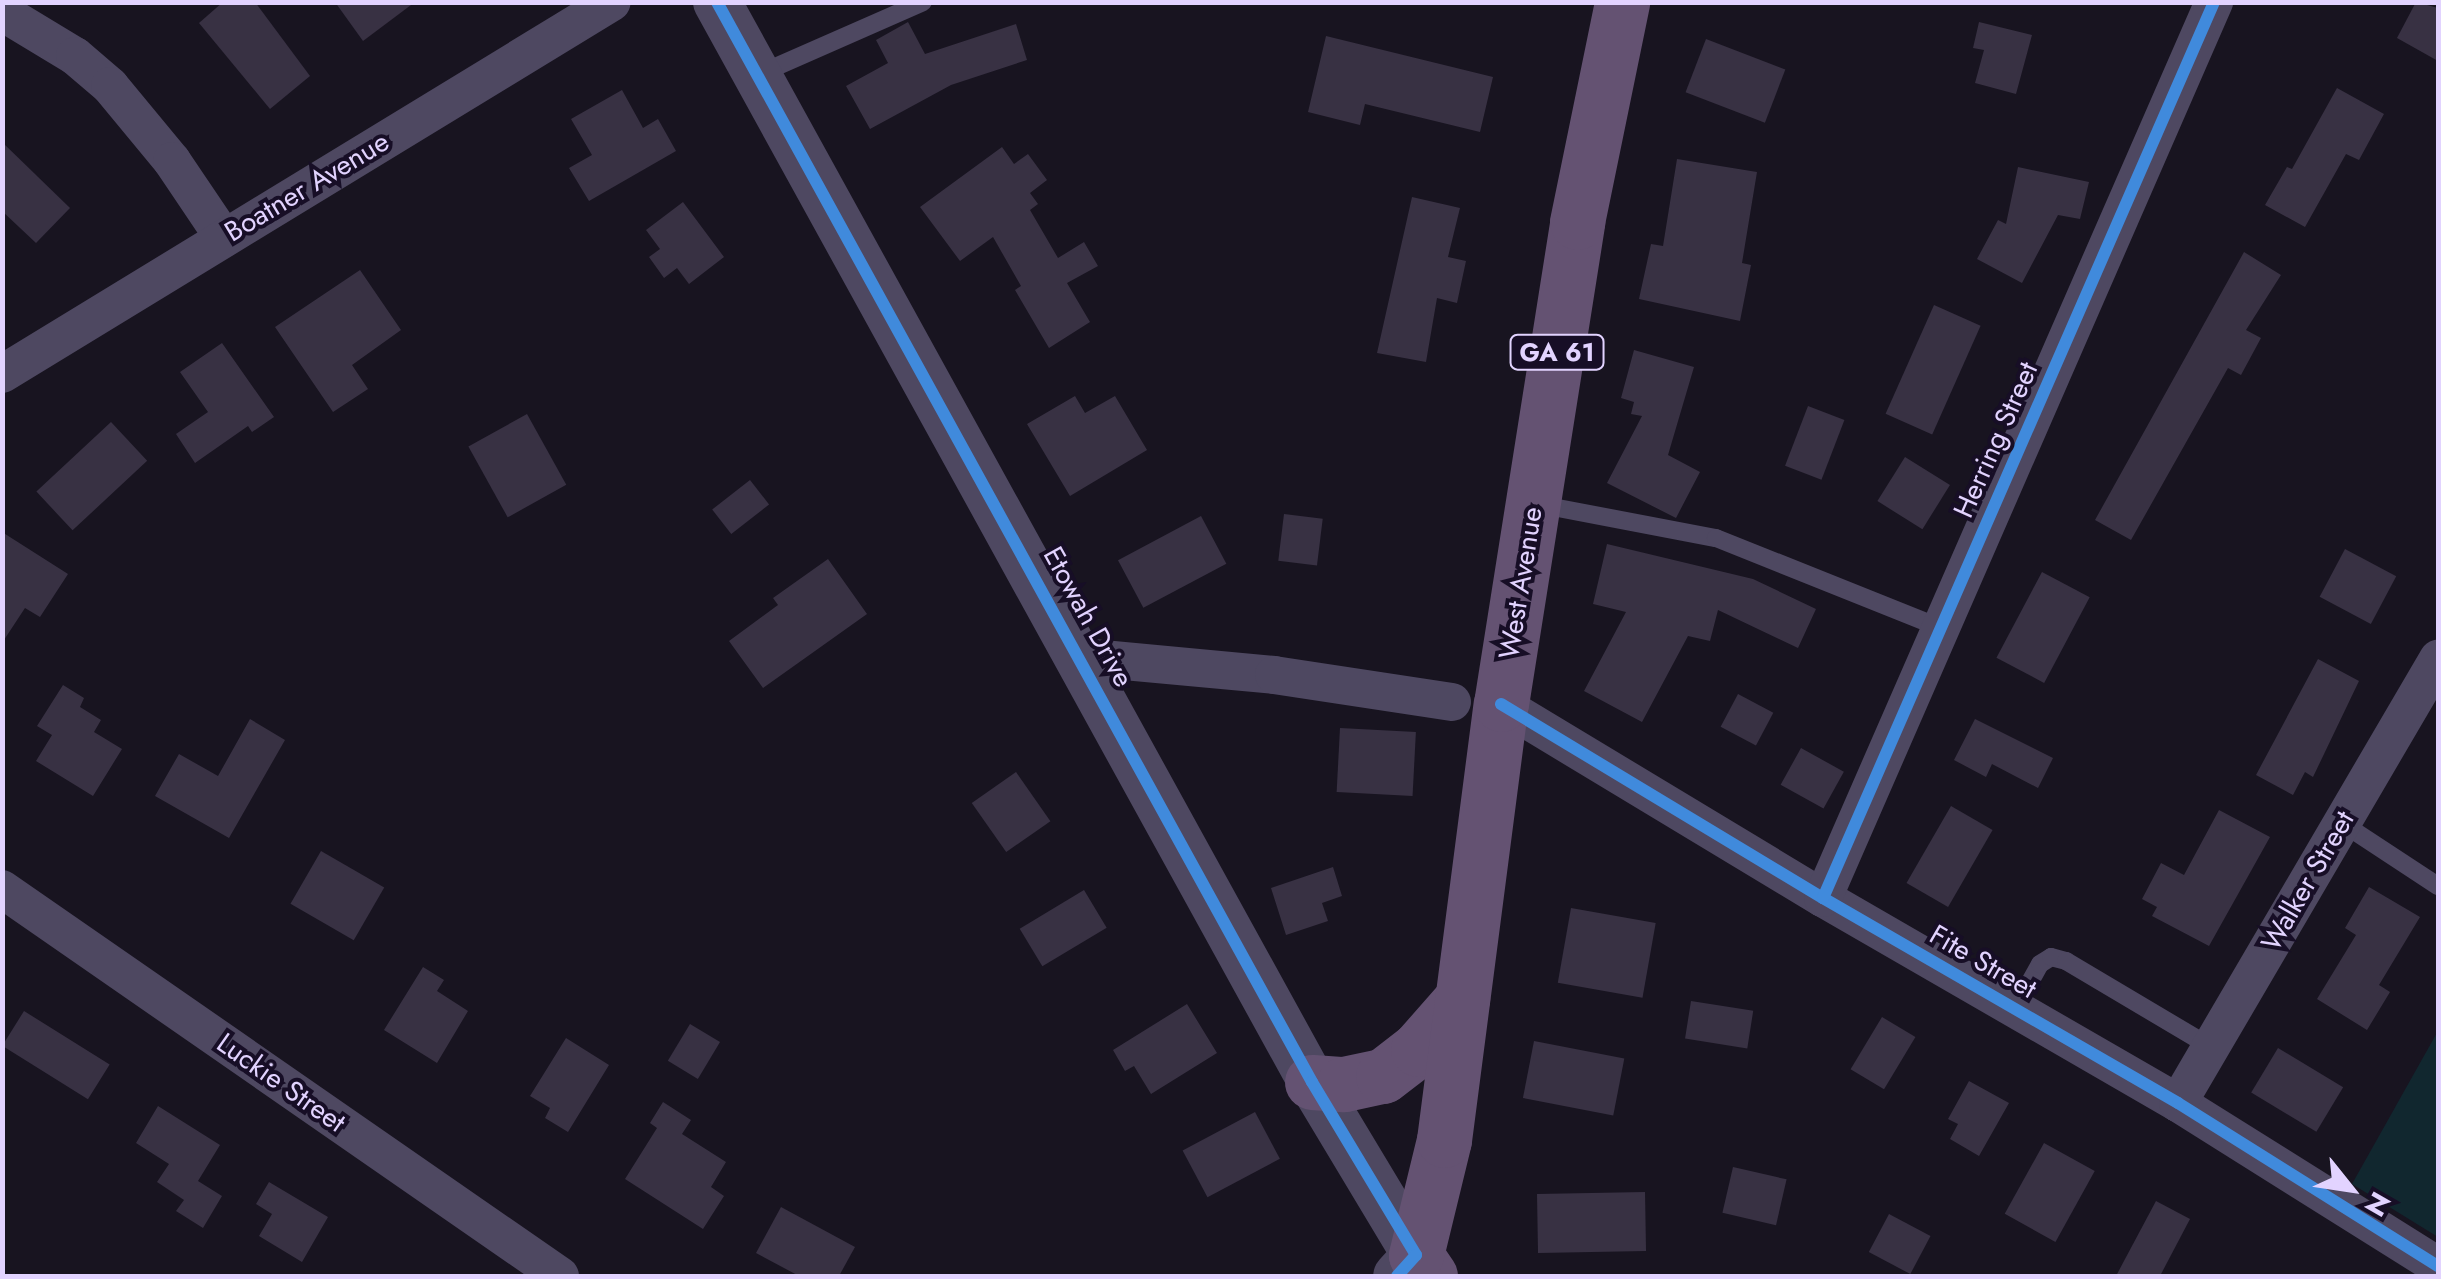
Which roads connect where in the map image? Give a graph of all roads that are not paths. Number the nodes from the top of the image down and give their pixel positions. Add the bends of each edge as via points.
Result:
1 (612, 2) edge
2 (717, 2) edge
3 (923, 2) edge
4 (1622, 2) edge
5 (2214, 2) edge
6 (2, 12) edge
7 (757, 75) junction
8 (224, 238) junction
9 (2, 374) edge
10 (1533, 503) junction
11 (1941, 628) junction
12 (1081, 657) junction
13 (2438, 660) edge
14 (1476, 703) junction
15 (2342, 823) junction
16 (2438, 886) edge
17 (2, 889) edge
18 (1823, 898) junction
19 (1462, 999) junction
20 (2014, 1009) junction
21 (2211, 1047) junction
22 (1312, 1082) junction
23 (2178, 1103) junction
24 (2438, 1266) edge
25 (1414, 1269) edge
26 (560, 1276) edge

1 - 8 street, Boatner Avenue
2 - 7 street, Etowah Drive
3 - 7 lane
4 - 10 main road, West Avenue / GA 61 via 1577,222
5 - 11 street, Herring Street
6 - 8 street via 76,56 110,86
7 - 12 street, Etowah Drive
8 - 9 street, Boatner Avenue
10 - 11 lane via 1716,538
10 - 14 main road, West Avenue / GA 61
11 - 18 street, Herring Street
12 - 14 street, Fite Street
12 - 22 street, Etowah Drive
13 - 15 street, Walker Street
14 - 18 street, Fite Street
14 - 19 main road, West Avenue / GA 61
15 - 16 lane
15 - 21 street, Walker Street
17 - 26 street, Luckie Street
18 - 20 street, Fite Street
19 - 22 main road via 1418,1049 1382,1076
19 - 25 main road, West Avenue / GA 61 via 1444,1140
20 - 21 lane via 2051,957
20 - 23 street, Fite Street
21 - 23 street, Walker Street
22 - 25 street, Etowah Drive
23 - 24 street, Fite Street

